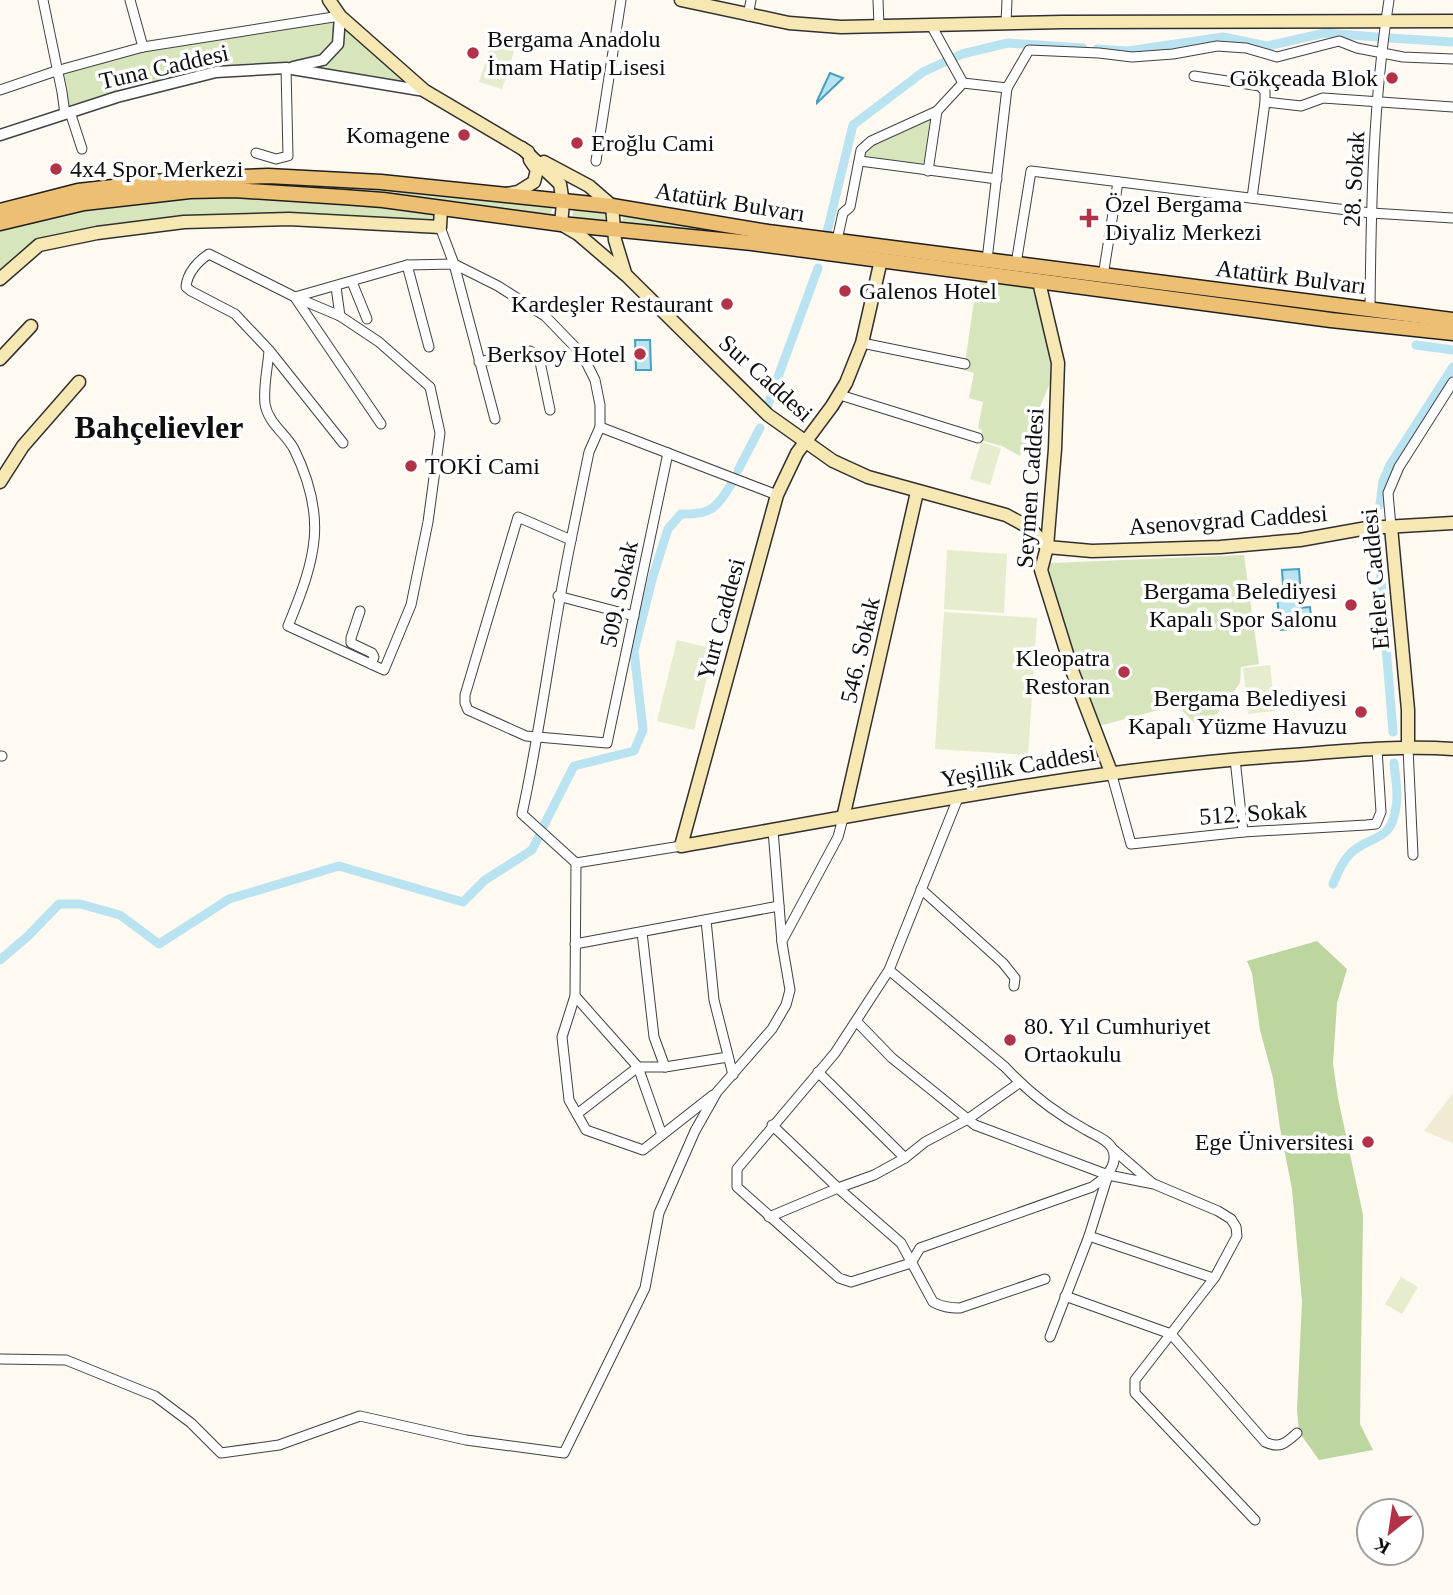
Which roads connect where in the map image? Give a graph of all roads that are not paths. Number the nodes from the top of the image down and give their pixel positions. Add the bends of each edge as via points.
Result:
1 (43, 0) edge
2 (130, 0) edge
3 (329, 0) edge
4 (621, 0) edge
5 (681, 0) edge
6 (751, 0) edge
7 (878, 0) edge
8 (1007, 0) edge
9 (1389, 0) edge
10 (340, 16) junction
11 (748, 16) junction
12 (1386, 20) junction
13 (1453, 21) edge
14 (1006, 23) junction
15 (931, 25) junction
16 (879, 26) junction
17 (143, 47) junction
18 (1382, 51) junction
19 (1453, 59) edge
20 (286, 68) junction
21 (57, 71) junction
22 (1194, 76) dead end
23 (963, 83) junction
24 (1007, 88) junction
25 (0, 90) edge
26 (425, 91) junction
27 (1265, 102) junction
28 (1377, 102) junction
29 (1453, 107) edge
30 (937, 111) junction
31 (67, 113) junction
32 (0, 135) edge
33 (522, 148) junction
34 (82, 149) dead end
35 (256, 153) dead end
36 (596, 161) dead end
37 (860, 161) junction
38 (928, 171) junction
39 (997, 179) junction
40 (1118, 182) junction
41 (497, 195) junction
42 (1252, 198) junction
43 (564, 202) junction
44 (611, 206) junction
45 (441, 208) junction
46 (0, 211) edge
47 (1371, 213) junction
48 (1453, 219) edge
49 (0, 223) edge
50 (561, 224) junction
51 (440, 227) junction
52 (613, 229) junction
53 (837, 240) junction
54 (881, 260) junction
55 (987, 260) junction
56 (454, 264) junction
57 (1016, 264) junction
58 (407, 265) junction
59 (627, 276) junction
60 (1103, 276) junction
61 (0, 279) edge
62 (352, 282) junction
63 (1039, 282) junction
64 (335, 287) junction
65 (295, 297) junction
66 (1370, 309) junction
67 (340, 316) junction
68 (367, 319) dead end
69 (1453, 320) edge
70 (31, 326) dead end
71 (1453, 333) edge
72 (862, 343) junction
73 (429, 347) dead end
74 (269, 350) junction
75 (0, 359) edge
76 (479, 362) junction
77 (965, 364) dead end
78 (79, 382) dead end
79 (1453, 382) edge
80 (840, 395) junction
81 (550, 410) dead end
82 (495, 419) dead end
83 (381, 424) dead end
84 (600, 427) junction
85 (978, 438) dead end
86 (806, 442) junction
87 (343, 443) dead end
88 (668, 453) junction
89 (0, 482) edge
90 (917, 492) junction
91 (777, 495) junction
92 (1453, 523) edge
93 (1391, 527) junction
94 (571, 540) junction
95 (1047, 547) junction
96 (558, 596) junction
97 (360, 611) dead end
98 (634, 616) junction
99 (371, 664) junction
100 (539, 738) junction
101 (1408, 748) junction
102 (1377, 749) junction
103 (1453, 749) edge
104 (1235, 759) junction
105 (1111, 772) junction
106 (958, 798) junction
107 (843, 818) junction
108 (773, 830) junction
109 (1243, 832) junction
110 (681, 846) junction
111 (1413, 855) dead end
112 (576, 863) junction
113 (921, 889) junction
114 (779, 906) junction
115 (706, 920) junction
116 (642, 932) junction
117 (782, 943) junction
118 (575, 944) junction
119 (889, 970) junction
120 (1014, 986) dead end
121 (575, 996) junction
122 (857, 1022) junction
123 (728, 1057) junction
124 (665, 1066) junction
125 (638, 1067) junction
126 (818, 1072) junction
127 (733, 1075) junction
128 (1020, 1083) junction
129 (717, 1092) junction
130 (577, 1114) junction
131 (968, 1119) junction
132 (772, 1125) junction
133 (662, 1135) junction
134 (1114, 1150) junction
135 (905, 1158) junction
136 (1108, 1175) junction
137 (1154, 1184) junction
138 (838, 1188) junction
139 (769, 1217) junction
140 (1088, 1236) junction
141 (911, 1263) junction
142 (1213, 1278) junction
143 (1045, 1279) dead end
144 (1065, 1296) junction
145 (1171, 1334) junction
146 (1050, 1337) dead end
147 (0, 1359) edge
148 (1297, 1433) dead end
149 (1255, 1520) dead end

1 - 21 street
2 - 17 street
3 - 10 main road, Tuna Caddesi
4 - 36 street
5 - 11 main road
6 - 11 street
7 - 16 street
8 - 14 street
9 - 12 street, 28. Sokak
10 - 17 street
10 - 20 street via 338,44 323,60
10 - 26 main road, Tuna Caddesi
11 - 16 main road via 841,27
12 - 13 main road
12 - 14 main road
12 - 18 street, 28. Sokak
14 - 15 main road
15 - 16 main road
15 - 23 street
17 - 21 street
18 - 19 street
18 - 24 street via 1339,41 1278,57 1217,46 1132,57 1029,50
18 - 28 street, 28. Sokak
20 - 26 street, Tuna Caddesi
20 - 31 street, Tuna Caddesi via 216,72
20 - 35 street via 288,156 276,159
21 - 25 street
21 - 31 street
22 - 27 street via 1260,86
23 - 24 street
23 - 30 street
24 - 39 street
26 - 33 main road, Tuna Caddesi
27 - 28 street via 1301,106 1323,98
27 - 42 street
28 - 29 street
28 - 47 street, 28. Sokak
30 - 37 street via 871,141 861,150
30 - 38 street
31 - 32 street, Tuna Caddesi
31 - 34 street
33 - 41 main road via 537,170 534,183 519,192
33 - 43 main road, Tuna Caddesi via 560,184
33 - 44 main road, Tuna Caddesi via 589,186
37 - 38 street
37 - 53 street
38 - 39 street
39 - 55 street
40 - 42 street
40 - 57 street via 1031,171
40 - 60 street
41 - 43 main road, Atatürk Bulvarı
41 - 46 main road, Atatürk Bulvarı via 381,181 243,177 78,191
42 - 47 street
43 - 44 main road, Atatürk Bulvarı
43 - 50 main road
44 - 52 main road
44 - 53 main road, Atatürk Bulvarı
45 - 49 main road, Atatürk Bulvarı via 343,197 190,191 84,203
45 - 50 main road, Atatürk Bulvarı
45 - 51 main road
47 - 48 street
47 - 66 street, 28. Sokak
50 - 52 main road, Atatürk Bulvarı
50 - 59 main road, Sur Caddesi
51 - 56 street
51 - 61 main road via 289,219 184,222 39,245
52 - 54 main road, Atatürk Bulvarı
52 - 59 main road, Sur Caddesi
53 - 55 main road, Atatürk Bulvarı
54 - 63 main road, Atatürk Bulvarı
54 - 72 main road, Yurt Caddesi
55 - 57 main road, Atatürk Bulvarı
56 - 58 street
56 - 76 street
56 - 84 street via 524,301 578,350 595,380
57 - 60 main road, Atatürk Bulvarı
58 - 62 street
58 - 73 street
59 - 86 main road, Sur Caddesi via 768,415
60 - 66 main road, Atatürk Bulvarı
62 - 64 street
62 - 68 street
63 - 71 main road, Atatürk Bulvarı
63 - 95 main road, Seymen Caddesi via 1058,363
64 - 65 street
64 - 67 street
65 - 67 street
65 - 74 street via 209,254 198,261 186,281 191,291 235,314
65 - 83 street
66 - 69 main road, Atatürk Bulvarı
67 - 99 street via 379,342 430,387 439,433 411,605 384,670
70 - 75 main road
72 - 77 street
72 - 80 main road, Yurt Caddesi
74 - 87 street
74 - 99 street via 265,405 293,447 315,503 314,552 288,626
76 - 81 street via 530,351 540,357
76 - 82 street
78 - 89 main road via 23,446
79 - 93 street, Efeler Caddesi via 1399,467 1388,493
80 - 85 street
80 - 86 main road, Yurt Caddesi
84 - 88 street
84 - 94 street via 589,452
86 - 90 main road, Sur Caddesi via 868,477
86 - 91 main road, Yurt Caddesi
88 - 91 street
88 - 98 street, 509. Sokak
90 - 95 main road, Sur Caddesi via 1006,515 1030,528
90 - 107 main road, 546. Sokak
91 - 110 main road, Yurt Caddesi
92 - 93 main road, Asenovgrad Caddesi
93 - 95 main road, Asenovgrad Caddesi via 1220,547 1092,551
93 - 101 main road, Efeler Caddesi
94 - 96 street
94 - 100 street via 518,517 465,695 468,710
95 - 105 main road, Seymen Caddesi via 1041,570
96 - 98 street
96 - 100 street
97 - 99 street via 351,643 372,653
98 - 100 street, 509. Sokak via 607,743
100 - 112 street via 522,814
101 - 102 main road, Yeşillik Caddesi
101 - 103 main road, Yeşillik Caddesi
101 - 111 street
102 - 104 main road, Yeşillik Caddesi
102 - 109 street, 512. Sokak via 1381,812 1376,824
104 - 105 main road, Yeşillik Caddesi
104 - 109 street
105 - 106 main road, Yeşillik Caddesi
105 - 109 street, 512. Sokak via 1130,844
106 - 107 main road, Yeşillik Caddesi
106 - 113 street
107 - 108 main road
107 - 117 street via 838,837
108 - 110 main road
108 - 114 street
110 - 112 street
112 - 118 street
113 - 119 street
113 - 120 street via 1003,964 1015,978
114 - 115 street
114 - 117 street
115 - 116 street
115 - 123 street via 714,1000
116 - 118 street
116 - 124 street via 654,1037
117 - 127 street via 790,990 786,1005
118 - 121 street
119 - 122 street
119 - 128 street
121 - 125 street
121 - 130 street via 562,1037 569,1100
122 - 126 street
122 - 131 street via 892,1058
123 - 124 street
123 - 127 street
124 - 125 street
125 - 130 street
125 - 133 street
126 - 132 street
126 - 135 street
127 - 129 street
128 - 131 street
128 - 134 street via 1056,1114
129 - 133 street
129 - 147 street via 659,1213 645,1288 564,1453 466,1440 360,1416 279,1445 220,1452 155,1396 66,1360
130 - 133 street via 586,1130 643,1150
131 - 135 street
131 - 136 street
132 - 138 street
132 - 139 street via 737,1169 737,1187
134 - 136 street
134 - 137 street
135 - 138 street
136 - 137 street
136 - 140 street
136 - 141 street via 1092,1187 920,1248
137 - 142 street via 1231,1219 1237,1236
138 - 139 street
138 - 141 street via 901,1243
139 - 141 street via 839,1278 851,1282
140 - 142 street
140 - 144 street
141 - 143 street via 933,1302 949,1308
142 - 145 street
144 - 145 street
144 - 146 street
145 - 148 street via 1265,1442 1285,1445
145 - 149 street via 1135,1380 1135,1393

